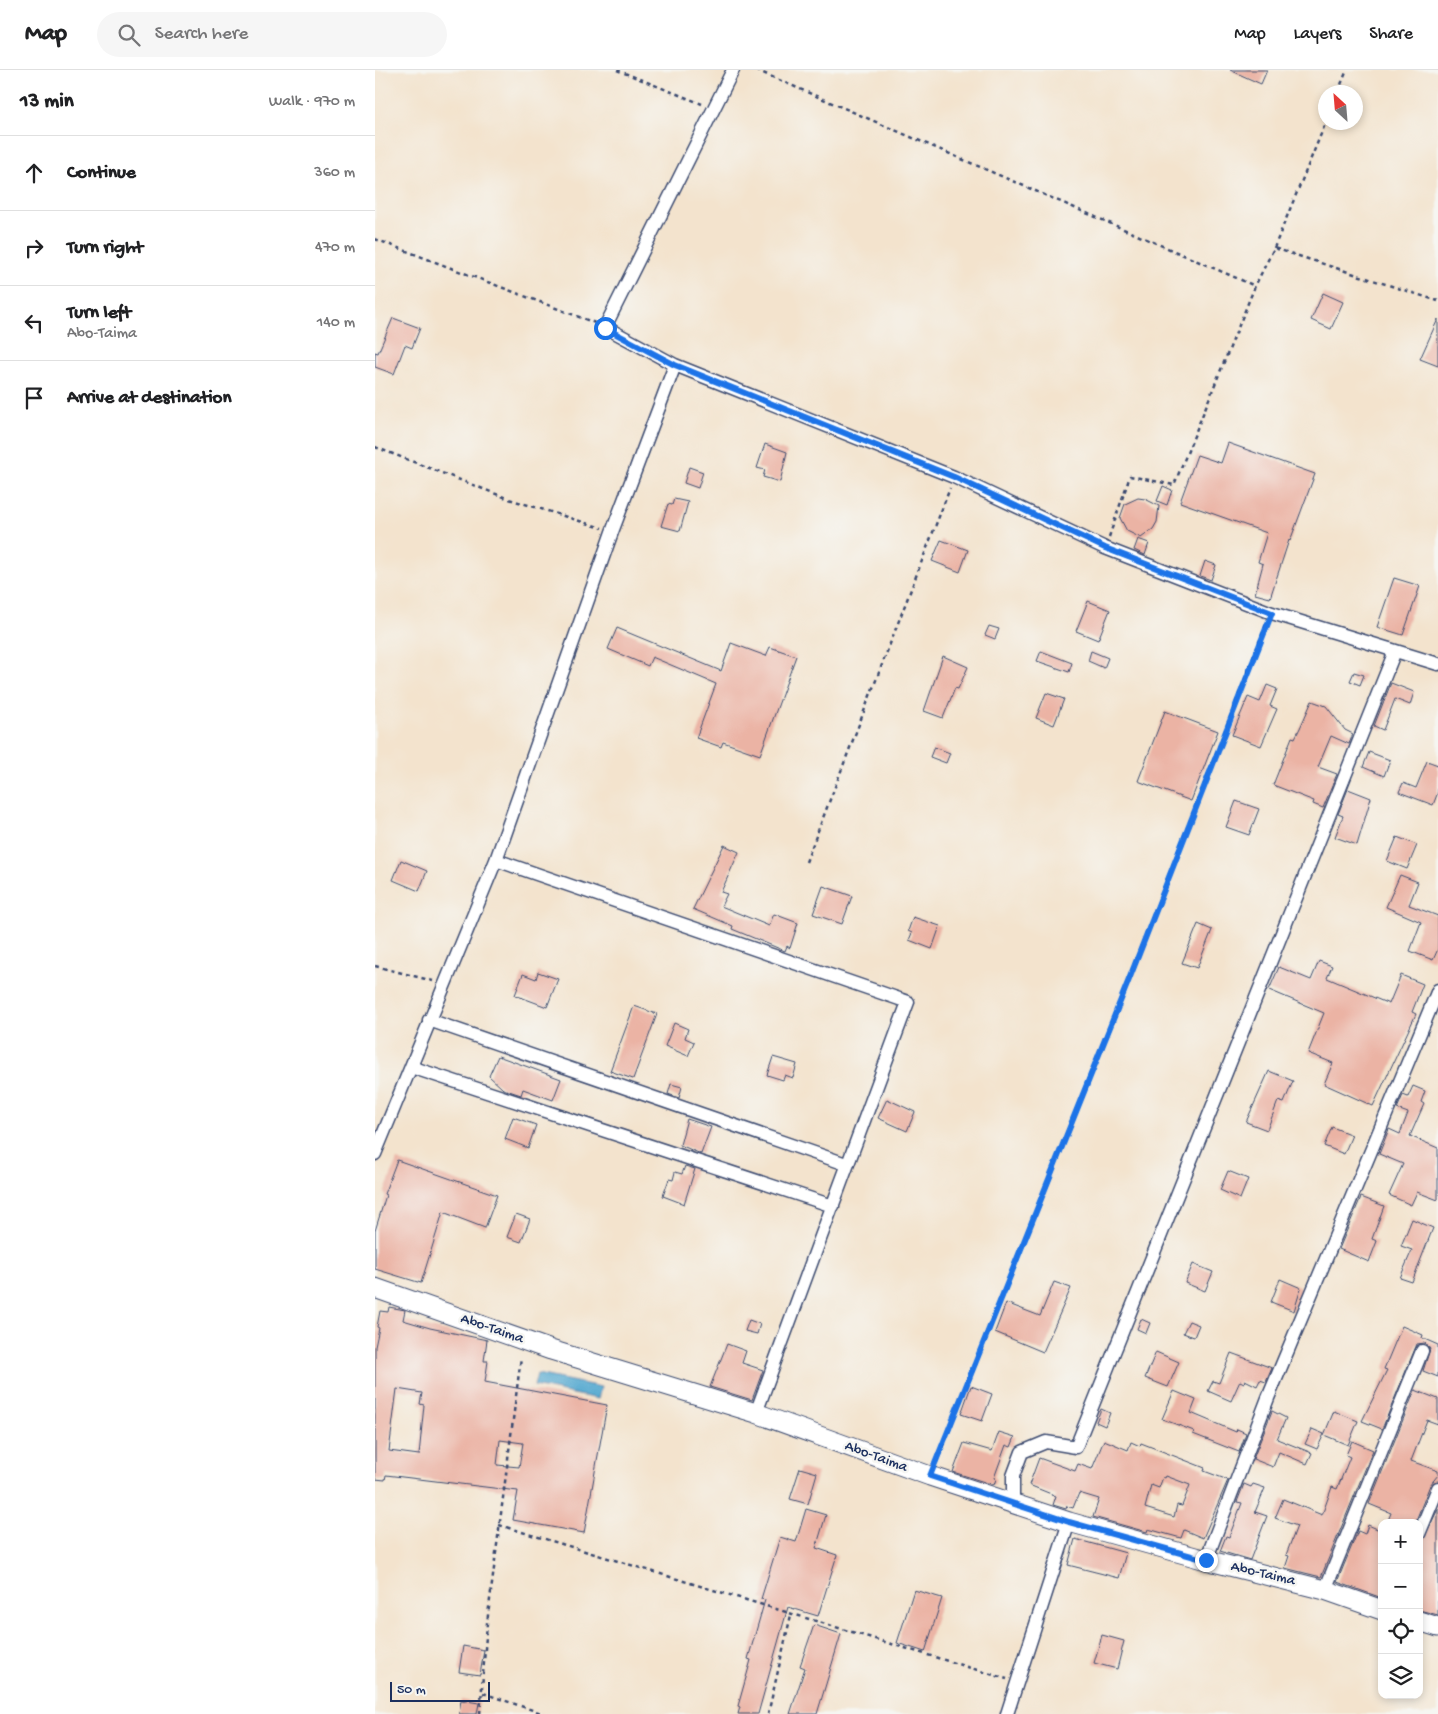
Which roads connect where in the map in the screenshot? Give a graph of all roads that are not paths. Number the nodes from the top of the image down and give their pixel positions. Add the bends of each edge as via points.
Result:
1 (733, 70) edge
2 (675, 365) junction
3 (1395, 651) junction
4 (1438, 664) edge
5 (496, 860) junction
6 (1438, 990) edge
7 (429, 1020) junction
8 (411, 1066) junction
9 (375, 1154) edge
10 (846, 1164) junction
11 (833, 1206) junction
12 (375, 1288) edge
13 (1421, 1351) dead end
14 (756, 1412) junction
15 (1438, 1488) edge
16 (1013, 1504) junction
17 (1069, 1522) junction
18 (1423, 1524) edge
19 (1206, 1560) junction
20 (1325, 1590) junction
21 (1379, 1609) edge
22 (1423, 1622) edge
23 (1438, 1627) edge
24 (1007, 1714) edge

1 - 2 street via 605,328
2 - 3 street via 954,477 1105,548 1272,613
2 - 5 street
3 - 4 street
3 - 16 street via 1076,1447 1046,1442 1022,1452 1013,1476
5 - 7 street
5 - 10 street via 908,1002
6 - 19 street via 1267,1398
7 - 8 street
7 - 10 street
8 - 9 street
8 - 11 street
10 - 11 street
11 - 14 street
12 - 14 street, Abo-Taima via 523,1340
13 - 20 street
14 - 16 street, Abo-Taima
15 - 18 street
16 - 17 street, Abo-Taima
17 - 19 street, Abo-Taima
17 - 24 street
19 - 20 street, Abo-Taima
20 - 21 street, Abo-Taima
22 - 23 street

